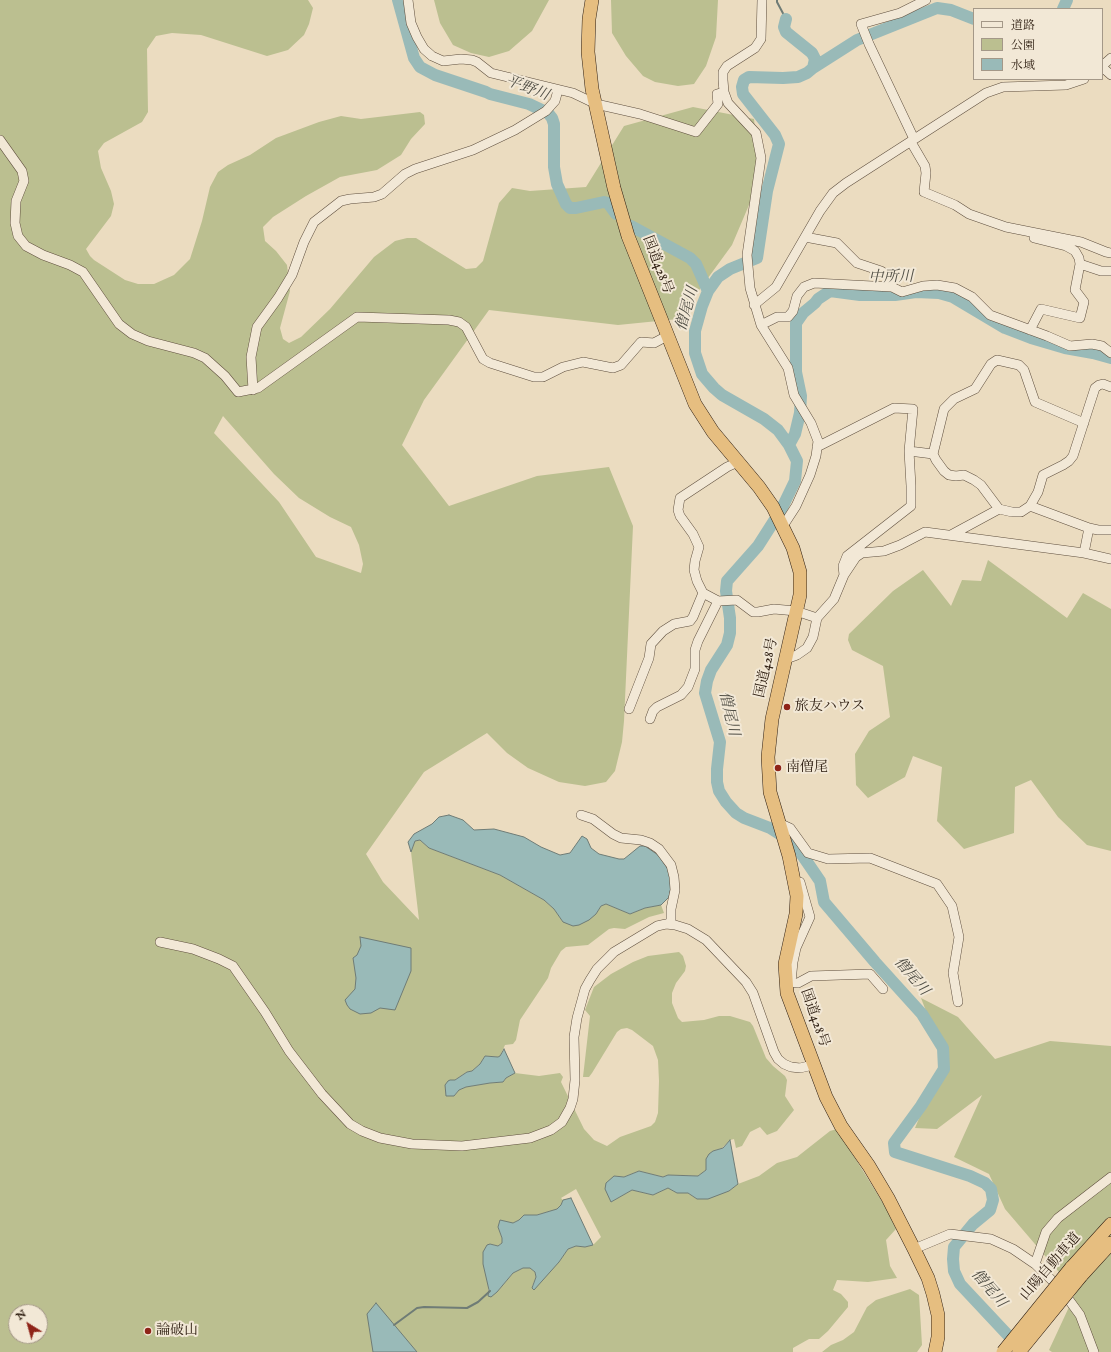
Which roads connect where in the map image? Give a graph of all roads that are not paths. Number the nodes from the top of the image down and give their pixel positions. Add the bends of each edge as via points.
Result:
1 (408, 0) edge
2 (592, 0) edge
3 (762, 0) edge
4 (926, 0) edge
5 (1111, 58) edge
6 (1103, 66) edge
7 (1103, 68) edge
8 (1111, 75) edge
9 (1081, 80) edge
10 (558, 90) junction
11 (724, 92) junction
12 (596, 104) junction
13 (0, 140) edge
14 (913, 140) junction
15 (1009, 228) junction
16 (805, 237) junction
17 (1111, 253) edge
18 (1080, 264) junction
19 (1111, 271) edge
20 (892, 287) junction
21 (754, 305) junction
22 (760, 325) junction
23 (1030, 330) junction
24 (667, 336) junction
25 (1111, 353) edge
26 (1111, 388) edge
27 (253, 390) junction
28 (1084, 423) junction
29 (817, 447) junction
30 (909, 452) junction
31 (933, 454) junction
32 (738, 462) junction
33 (1030, 506) junction
34 (999, 509) junction
35 (778, 517) junction
36 (1089, 528) junction
37 (1111, 530) edge
38 (951, 535) junction
39 (1084, 553) junction
40 (1111, 559) edge
41 (844, 575) junction
42 (703, 593) junction
43 (718, 601) junction
44 (796, 611) junction
45 (816, 618) junction
46 (786, 658) junction
47 (629, 709) dead end
48 (650, 719) dead end
49 (581, 815) dead end
50 (781, 830) junction
51 (671, 924) junction
52 (160, 942) dead end
53 (788, 982) junction
54 (883, 989) dead end
55 (958, 1002) dead end
56 (813, 1065) junction
57 (1111, 1177) edge
58 (1111, 1224) edge
59 (1111, 1243) edge
60 (914, 1249) junction
61 (1035, 1264) junction
62 (1076, 1272) junction
63 (935, 1352) edge
64 (1003, 1352) edge
65 (1019, 1352) edge
66 (1094, 1352) edge

1 - 10 street via 411,23 417,37 432,56 443,61 472,60 491,73
2 - 12 highway, 国道428号 via 588,52
3 - 11 street via 761,39 755,48 727,66 723,72
4 - 14 street via 900,13 861,24
5 - 6 street
7 - 8 street
9 - 14 street via 1066,85 1003,87 986,93
10 - 12 street via 574,93
10 - 27 street via 555,101 546,111 514,130 473,150 415,169 405,174 382,194 341,201 314,222 292,275 257,327 251,357
11 - 12 street via 717,94 718,104 696,132 640,114
11 - 21 street via 728,103 756,133 761,158 747,255
12 - 24 highway, 国道428号 via 626,230
13 - 27 street via 22,171 24,181 16,200 15,223 18,236 26,246 83,272 119,324 132,334 148,341 194,353 212,363 238,392
14 - 15 street via 925,166 924,192 969,214
14 - 16 street via 833,193
15 - 17 street via 1081,242
15 - 18 street via 1012,234 1066,246 1075,251
16 - 20 street via 837,243 857,263 887,275
16 - 21 street via 776,286
18 - 19 street via 1101,271
18 - 23 street via 1075,290 1084,302 1080,318 1041,309
20 - 22 street via 814,283 804,287 796,296 788,317 777,317
20 - 23 street via 902,292 923,286 955,288 972,297 990,315
21 - 22 street
22 - 29 street via 788,368 794,395 811,422 818,441
23 - 25 street via 1070,346 1092,344 1102,346
24 - 27 street via 654,343 641,342 621,365 613,368 583,362 563,367 543,377 483,359 466,327 459,322 357,317
24 - 32 highway, 国道428号 via 696,404 713,432
26 - 28 street via 1103,384 1095,388
28 - 31 street via 1035,402 1024,370 1019,365 996,360 975,389 954,400 944,410
28 - 33 street via 1073,456 1063,465 1043,475
29 - 30 street via 894,408 912,409
29 - 35 street via 810,475 796,506
30 - 31 street
30 - 41 street via 911,506 847,556 843,566
31 - 34 street via 944,471 964,476 981,485
32 - 35 highway, 国道428号 via 759,487
32 - 42 street via 727,466 686,493 678,503 680,516 699,547 694,570
33 - 34 street via 1020,512
33 - 36 street
34 - 38 street
35 - 44 highway, 国道428号 via 793,548 800,572 800,595
36 - 37 street
36 - 39 street
38 - 39 street
38 - 41 street via 925,532 884,551 862,553 856,557
39 - 40 street
41 - 45 street via 834,599
42 - 43 street
42 - 47 street via 690,620 674,624 651,644 649,658
43 - 44 street via 737,600 753,612 774,609
43 - 48 street via 698,641 695,650 695,669 688,686 681,694 657,707
44 - 45 street
44 - 46 highway, 国道428号
45 - 46 street via 813,638 807,648 797,655
46 - 50 highway, 国道428号 via 772,719 768,757 770,792
49 - 51 street via 593,819 621,838 641,840 659,849 671,865 674,877
50 - 53 highway, 国道428号 via 797,896 796,914 785,964
50 - 55 street via 790,828 808,853 828,859 870,858 937,884 952,906 959,937 953,973
51 - 52 street via 657,926 614,952 597,969 585,989 574,1037 573,1099 562,1122 551,1130 530,1138 462,1146 386,1140 350,1124 322,1094 289,1051 233,966 193,949
51 - 56 street via 688,929 706,940 746,982 753,993 778,1059 791,1067
53 - 54 street via 798,983 811,976 870,974
53 - 56 highway, 国道428号 via 792,1008
56 - 60 highway, 国道428号 via 833,1112 888,1198
57 - 61 street via 1058,1218 1046,1232
58 - 62 highway, 山陽自動車道
59 - 62 highway, 山陽自動車道
60 - 61 street via 950,1234 991,1239 1013,1248
60 - 63 highway, 国道428号 via 932,1289 938,1315
61 - 66 street via 1061,1289 1080,1315
62 - 64 highway, 山陽自動車道, bridge
62 - 65 highway, 山陽自動車道, bridge

